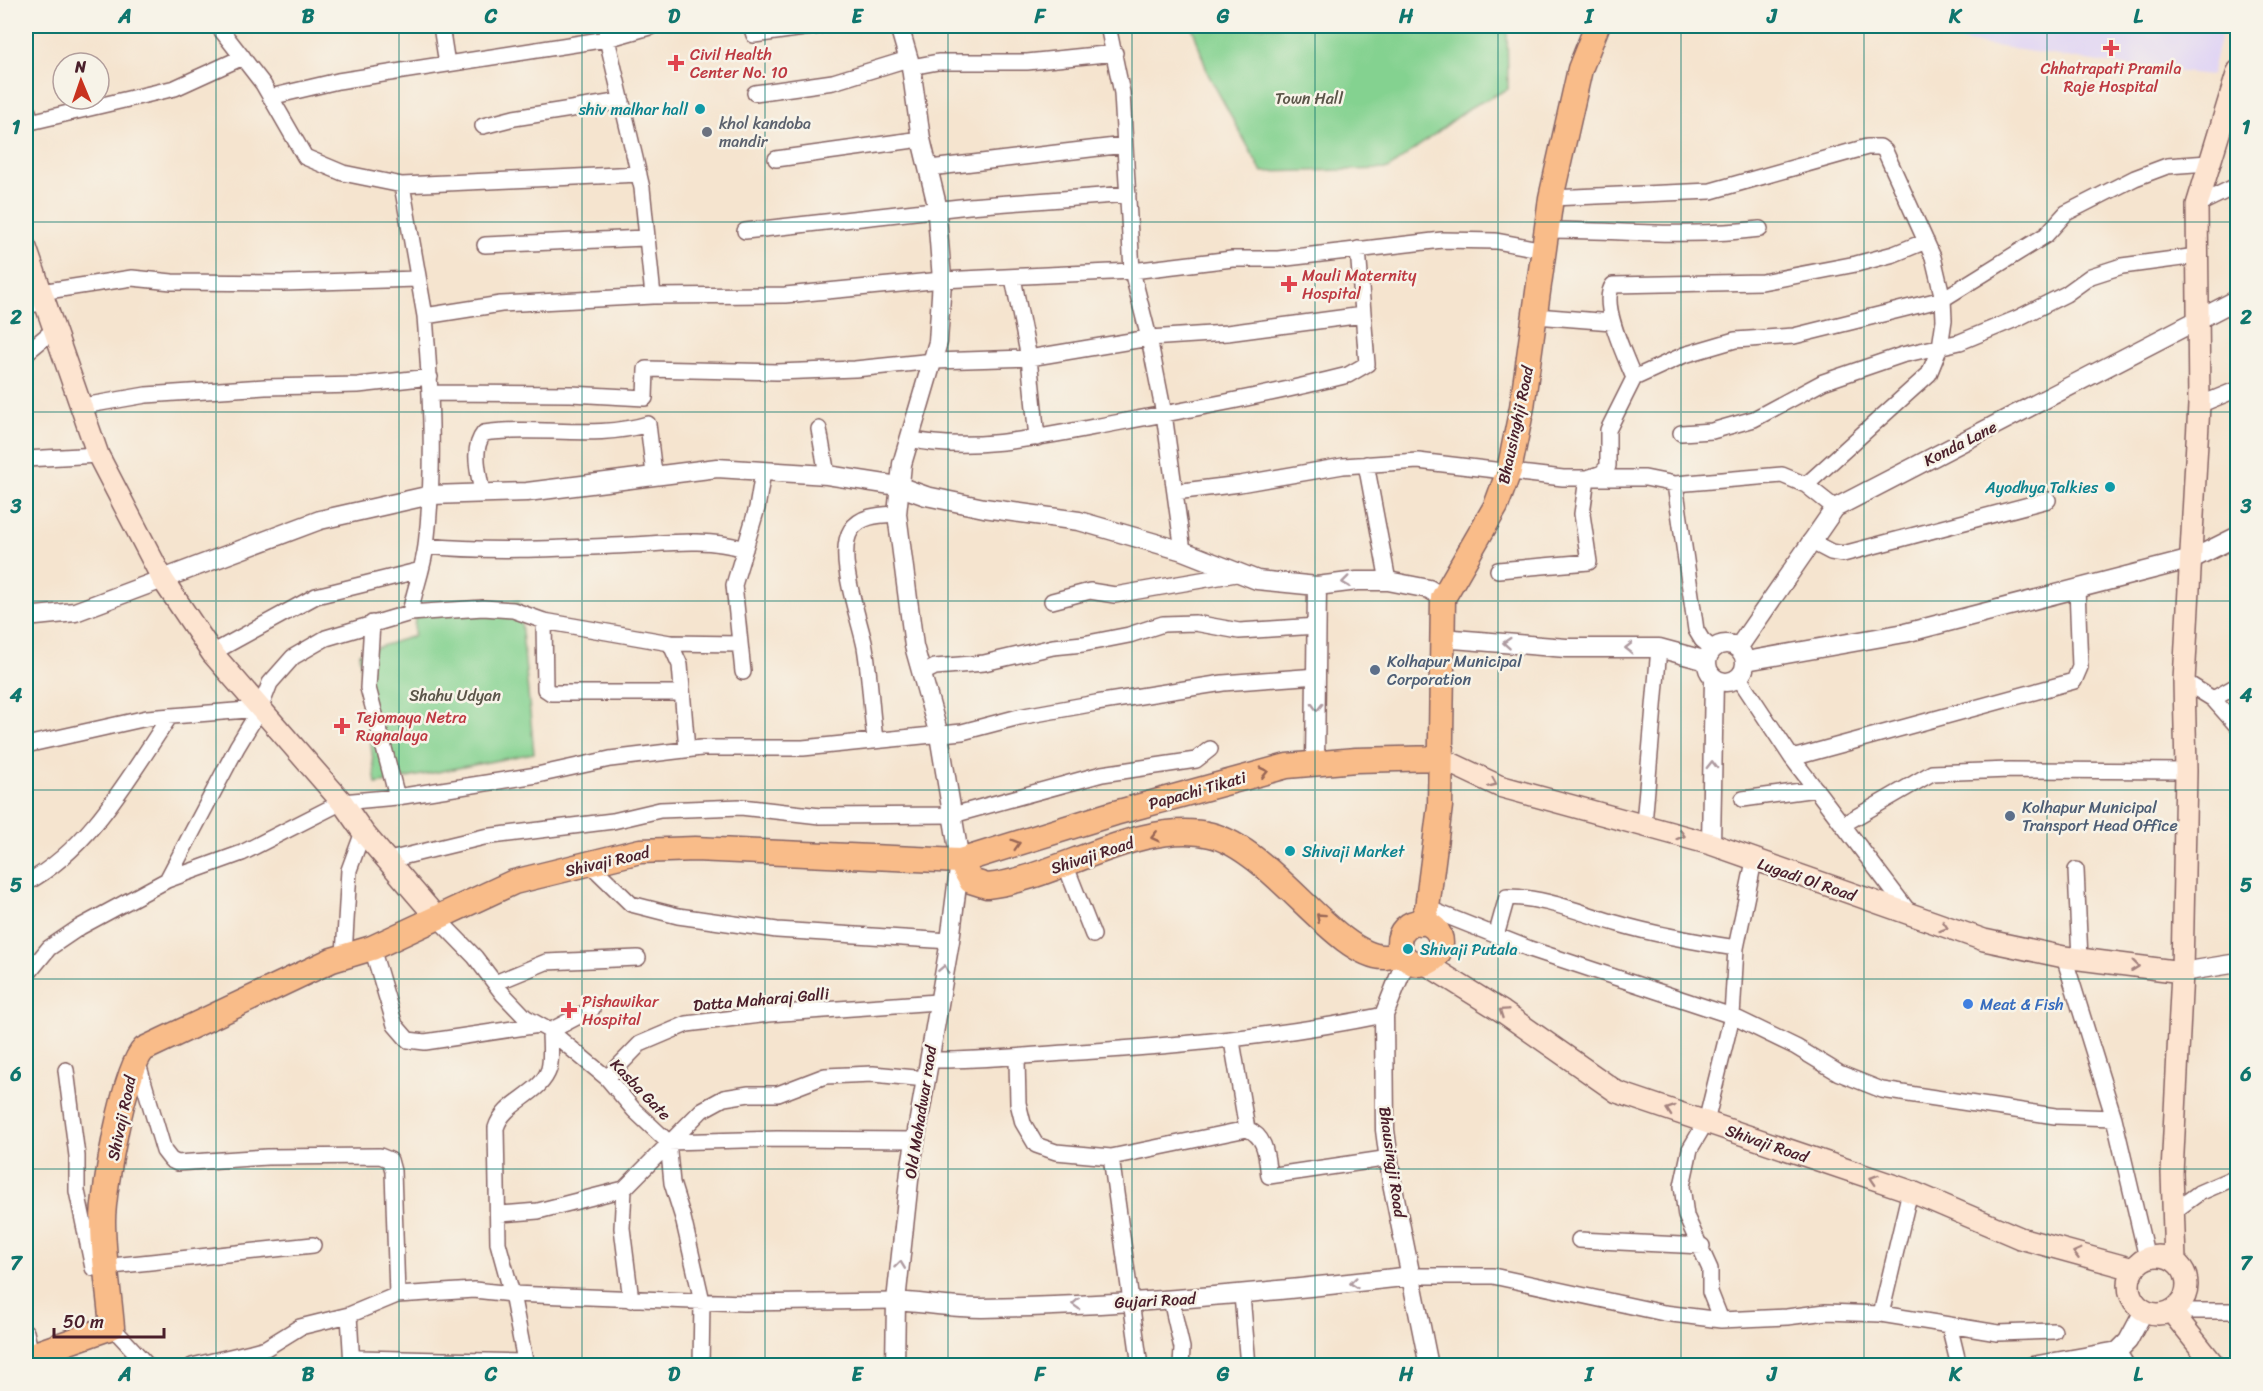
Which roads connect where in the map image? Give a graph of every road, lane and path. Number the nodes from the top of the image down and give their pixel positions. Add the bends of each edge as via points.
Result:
1 (218, 26) edge
2 (441, 26) edge
3 (653, 26) edge
4 (751, 26) edge
5 (818, 26) edge
6 (899, 26) edge
7 (1108, 26) edge
8 (1597, 26) edge
9 (606, 32) edge
10 (1115, 53) junction
11 (243, 57) junction
12 (909, 63) junction
13 (447, 64) junction
14 (2236, 79) edge
15 (755, 93) dead end
16 (270, 98) junction
17 (622, 101) junction
18 (26, 105) edge
19 (28, 122) edge
20 (483, 126) dead end
21 (921, 139) junction
22 (1124, 145) junction
23 (776, 159) dead end
24 (2208, 163) junction
25 (930, 168) junction
26 (639, 174) junction
27 (402, 185) junction
28 (2238, 185) edge
29 (1128, 194) junction
30 (1551, 198) junction
31 (2197, 205) junction
32 (937, 211) junction
33 (1760, 229) dead end
34 (745, 231) dead end
35 (645, 238) junction
36 (1545, 240) junction
37 (1926, 241) junction
38 (485, 245) dead end
39 (26, 248) edge
40 (1358, 249) junction
41 (2197, 256) junction
42 (1132, 271) junction
43 (1013, 278) junction
44 (418, 279) junction
45 (942, 280) junction
46 (653, 296) junction
47 (1943, 299) junction
48 (2238, 299) edge
49 (37, 300) edge
50 (1363, 315) junction
51 (425, 316) junction
52 (1536, 316) junction
53 (2197, 320) junction
54 (1612, 322) junction
55 (55, 329) junction
56 (1149, 338) junction
57 (1940, 347) junction
58 (26, 352) edge
59 (1029, 358) junction
60 (934, 361) junction
61 (430, 377) junction
62 (1634, 378) junction
63 (2238, 389) edge
64 (431, 393) junction
65 (645, 398) junction
66 (2199, 405) junction
67 (83, 406) junction
68 (1164, 414) junction
69 (648, 424) junction
70 (819, 429) dead end
71 (1681, 433) dead end
72 (1037, 438) junction
73 (909, 439) junction
74 (98, 455) junction
75 (26, 459) edge
76 (1366, 464) junction
77 (1509, 471) junction
78 (763, 472) junction
79 (654, 474) junction
80 (826, 475) junction
81 (1587, 478) junction
82 (1675, 484) junction
83 (1806, 485) junction
84 (898, 486) junction
85 (1174, 492) junction
86 (482, 493) junction
87 (431, 495) junction
88 (2048, 500) dead end
89 (1835, 508) junction
90 (897, 514) junction
91 (2238, 536) edge
92 (1810, 541) junction
93 (426, 546) junction
94 (745, 549) junction
95 (1183, 551) junction
96 (2192, 559) junction
97 (421, 570) junction
98 (1497, 570) dead end
99 (1236, 574) junction
100 (163, 580) junction
101 (1388, 581) junction
102 (1317, 586) junction
103 (2077, 588) junction
104 (1443, 598) junction
105 (1052, 601) dead end
106 (410, 613) junction
107 (26, 617) edge
108 (544, 621) junction
109 (372, 623) junction
110 (1317, 626) junction
111 (1441, 638) junction
112 (670, 643) junction
113 (739, 644) junction
114 (1659, 648) junction
115 (212, 653) junction
116 (1710, 655) junction
117 (1741, 662) junction
118 (743, 672) dead end
119 (921, 674) junction
120 (1317, 676) junction
121 (1714, 679) junction
122 (2184, 681) junction
123 (2238, 685) edge
124 (682, 693) junction
125 (2213, 699) junction
126 (260, 709) junction
127 (170, 716) junction
128 (2238, 727) edge
129 (939, 735) junction
130 (875, 739) junction
131 (26, 745) edge
132 (1210, 749) dead end
133 (687, 750) junction
134 (1440, 758) junction
135 (1792, 758) junction
136 (1315, 762) junction
137 (2186, 771) junction
138 (1816, 789) junction
139 (397, 797) junction
140 (1743, 799) dead end
141 (342, 802) junction
142 (953, 815) junction
143 (1644, 824) junction
144 (1844, 824) junction
145 (363, 832) junction
146 (1711, 844) junction
147 (389, 860) junction
148 (960, 861) junction
149 (1754, 861) junction
150 (1065, 864) junction
151 (591, 865) junction
152 (2076, 870) dead end
153 (167, 880) junction
154 (26, 883) edge
155 (1424, 915) junction
156 (1912, 916) junction
157 (437, 918) junction
158 (1093, 935) dead end
159 (1496, 936) junction
160 (950, 941) junction
161 (372, 948) junction
162 (1736, 948) junction
163 (344, 955) junction
164 (638, 958) dead end
165 (2072, 958) junction
166 (1411, 959) junction
167 (2238, 963) edge
168 (2182, 972) junction
169 (26, 976) edge
170 (495, 983) junction
171 (937, 1002) junction
172 (592, 1009) dead end
173 (1384, 1015) junction
174 (1732, 1016) junction
175 (544, 1028) junction
176 (1232, 1041) junction
177 (136, 1057) junction
178 (1017, 1059) junction
179 (929, 1060) junction
180 (66, 1070) dead end
181 (607, 1078) junction
182 (926, 1079) junction
183 (2114, 1118) junction
184 (1706, 1122) junction
185 (1247, 1129) junction
186 (914, 1140) junction
187 (668, 1142) junction
188 (1111, 1157) junction
189 (1390, 1158) junction
190 (2238, 1176) edge
191 (624, 1189) junction
192 (77, 1191) junction
193 (1910, 1191) junction
194 (106, 1192) junction
195 (2173, 1212) junction
196 (500, 1214) junction
197 (1579, 1240) dead end
198 (313, 1245) dead end
199 (1702, 1246) junction
200 (2175, 1261) junction
201 (2140, 1263) junction
202 (107, 1268) junction
203 (1413, 1276) junction
204 (512, 1294) junction
205 (397, 1295) junction
206 (1242, 1295) junction
207 (631, 1300) junction
208 (1171, 1300) junction
209 (702, 1301) junction
210 (896, 1301) junction
211 (1131, 1301) junction
212 (2144, 1311) junction
213 (2172, 1311) junction
214 (2238, 1311) edge
215 (1881, 1314) junction
216 (349, 1315) junction
217 (1721, 1320) junction
218 (1949, 1325) junction
219 (112, 1327) junction
220 (2054, 1331) dead end
221 (27, 1348) edge
222 (2123, 1358) edge
223 (356, 1362) edge
224 (526, 1364) edge
225 (148, 1365) edge
226 (192, 1365) edge
227 (701, 1365) edge
228 (895, 1365) edge
229 (1140, 1365) edge
230 (1181, 1365) edge
231 (1248, 1365) edge
232 (1429, 1365) edge
233 (1959, 1365) edge
234 (2032, 1365) edge
235 (2215, 1365) edge

1 - 11 street
2 - 13 street
3 - 9 street
4 - 5 street via 754,35
6 - 12 street, Old Mahadwar raod
7 - 10 street
8 - 30 highway, Bhausinghji Road via 1580,69
9 - 13 street
9 - 17 street
10 - 12 street via 1027,62
10 - 22 street via 1122,93
11 - 16 street
11 - 19 street via 175,88
12 - 15 street via 833,82
12 - 21 street, Old Mahadwar raod
13 - 16 street via 338,81
14 - 24 main road
16 - 27 street via 305,157 343,173
17 - 20 street
17 - 26 street
18 - 19 street
21 - 23 street
21 - 25 street, Old Mahadwar raod
22 - 25 street
22 - 29 street
24 - 31 main road
24 - 47 street via 2167,166 2135,177 2066,213 2046,235
25 - 32 street, Old Mahadwar raod
26 - 27 street
26 - 35 street
27 - 44 street
28 - 31 street
29 - 32 street
29 - 42 street
30 - 36 highway, Bhausinghji Road
30 - 37 street via 1711,191 1875,146 1885,152
31 - 41 main road
32 - 34 street
32 - 45 street, Old Mahadwar raod
33 - 36 street via 1713,235 1605,230
35 - 38 street
35 - 46 street
36 - 40 street via 1442,240
36 - 52 highway, Bhausinghji Road
37 - 47 street via 1934,257
37 - 54 street via 1856,264 1762,282 1620,283 1610,289
39 - 49 main road
40 - 42 street
40 - 50 street
41 - 53 main road
41 - 57 street via 2122,266 2091,276 2066,294 2018,318
42 - 43 street
42 - 56 street
43 - 45 street
43 - 59 street
44 - 49 street via 283,283 132,278
44 - 51 street
45 - 46 street via 785,295
45 - 60 street, Old Mahadwar raod
46 - 51 street via 501,304
47 - 57 street
47 - 62 street via 1794,336 1735,340 1684,355
48 - 53 street, Konda Lane
49 - 55 main road
50 - 56 street via 1227,333
50 - 68 street via 1367,364 1348,375
51 - 61 street
52 - 54 street
52 - 77 highway, Bhausinghji Road
53 - 66 main road
53 - 89 street, Konda Lane
54 - 62 street
55 - 58 street
55 - 67 main road
56 - 59 street
56 - 68 street
57 - 71 street via 1902,355 1823,382 1754,419 1712,431
57 - 83 street via 1929,374
59 - 60 street
59 - 72 street
60 - 65 street via 777,372 646,369
60 - 73 street, Old Mahadwar raod
61 - 64 street
61 - 67 street via 358,385 146,395
62 - 81 street via 1608,430 1608,466 1602,473
63 - 66 street
64 - 65 street
64 - 87 street
65 - 69 street
66 - 96 main road
67 - 74 main road
68 - 72 street
68 - 85 street
69 - 79 street
69 - 86 street via 598,432 484,433 476,452
70 - 80 street
72 - 73 street via 931,444
73 - 84 street, Old Mahadwar raod
74 - 75 street
74 - 100 main road
76 - 77 street via 1418,461
76 - 85 street
76 - 101 street
77 - 81 street
77 - 104 highway, Bhausinghji Road via 1496,506
78 - 79 street via 717,468
78 - 80 street
78 - 94 street
79 - 86 street via 527,492
80 - 84 street
81 - 82 street via 1645,478
81 - 98 street via 1582,514 1588,562
82 - 83 street via 1769,474
82 - 116 street via 1696,630
83 - 89 street
84 - 90 street, Old Mahadwar raod
84 - 95 street via 984,508 1079,521
85 - 95 street
86 - 87 street
87 - 93 street
87 - 100 street via 320,520
88 - 92 street via 1843,554
89 - 92 street, Konda Lane
90 - 119 street, Old Mahadwar raod via 905,590
90 - 130 street via 864,519 847,538 849,584 865,647
91 - 96 street
92 - 117 street, Konda Lane
93 - 94 street via 546,548 676,541 720,542
93 - 97 street
94 - 113 street via 734,585
95 - 99 street
96 - 103 street
96 - 122 main road
97 - 106 street
97 - 115 street via 316,596
99 - 102 street
99 - 105 street via 1115,595 1090,591
100 - 107 street via 75,612
100 - 115 main road
101 -> 102 street
101 - 104 street via 1430,588
102 - 110 street
103 - 117 street via 1905,633
103 - 135 street via 2080,667 2074,681
104 - 111 highway, Bhausinghji Road
106 - 108 street via 483,608 513,610
106 - 109 street
108 - 112 street
108 - 124 street via 545,689 550,693
109 - 126 street via 326,638 293,657 270,683
109 - 139 street via 368,688
110 - 119 street via 1239,631 1195,623 1163,624 1129,635 984,663 935,667
110 - 120 street
114 -> 111 street via 1566,648
111 - 134 highway, Bhausinghji Road
112 - 113 street
112 - 124 street via 680,665
113 - 118 street
114 - 116 street
114 - 143 street
115 - 126 main road
116 - 117 street via 1724,644
116 - 121 street via 1710,674
117 - 121 street via 1727,683
117 - 135 street
119 - 129 street, Old Mahadwar raod
120 - 129 street via 1223,683 1096,703
120 -> 136 street
146 -> 121 street
122 - 125 street
122 - 137 main road
123 - 125 street
124 - 133 street
125 - 128 street
126 - 127 street
126 - 141 main road
126 - 153 street
127 - 131 street
127 - 154 street via 106,809 68,851
129 - 130 street
129 - 142 street, Old Mahadwar raod
130 - 133 street via 803,748
132 - 142 street via 1196,760 1102,774
133 - 139 street via 610,759
134 - 136 highway, Papachi Tikati
134 -> 143 main road, Lugadi Ol Road via 1499,786
134 - 155 highway, Bhausinghji Road via 1440,806
135 - 138 street
148 -> 136 highway, Papachi Tikati via 1244,776
137 - 144 street via 1932,773
137 - 168 main road
138 - 140 street
138 - 144 street
139 - 141 street
141 - 145 main road
141 - 153 street via 242,854
142 - 147 street via 820,816 741,807 660,810 613,821 484,837
142 - 148 street, Old Mahadwar raod
143 -> 146 main road, Lugadi Ol Road
144 - 156 street
145 - 147 main road
145 - 163 street via 349,870
146 - 149 main road, Lugadi Ol Road
147 - 157 main road
148 - 150 highway, Shivaji Road via 971,881 987,886
148 - 151 highway, Shivaji Road via 695,849 640,851
148 - 160 street, Old Mahadwar raod
149 - 156 main road, Lugadi Ol Road
149 - 162 street
150 - 158 street
166 -> 150 highway, Shivaji Road via 1382,957 1345,940 1272,871 1244,850 1213,836 1191,832 1165,834
151 - 157 highway, Shivaji Road via 514,882
151 - 160 street via 631,904 678,916 777,930
152 - 165 street
153 - 169 street via 49,948
155 - 159 street
155 - 166 highway via 1401,934 1399,948
155 - 166 highway via 1437,930 1441,943 1437,956
156 -> 165 main road, Lugadi Ol Road via 1984,940
157 - 161 highway, Shivaji Road
157 - 170 street, Kasba Gate
159 - 162 street via 1504,902 1507,897 1514,897 1621,925
159 - 174 street
171 -> 160 street, Old Mahadwar raod
161 - 163 highway, Shivaji Road
161 - 175 street via 395,1025 408,1040 425,1042
162 - 174 street
163 - 177 highway, Shivaji Road via 144,1049
164 - 170 street via 546,962
165 -> 168 main road, Lugadi Ol Road
165 - 183 street
166 - 173 street, Bhausingji Road
184 -> 166 main road, Shivaji Road via 1617,1092 1503,1012
167 - 168 street
168 - 195 main road
170 - 175 street, Kasba Gate via 525,1017
171 - 179 street, Old Mahadwar raod
171 - 181 street, Datta Maharaj Galli via 687,1024 640,1044
172 - 175 street
173 - 176 street
173 - 189 street, Bhausingji Road via 1384,1109
174 - 183 street via 1848,1078 1882,1090 2055,1116
174 - 184 street
175 - 181 street, Kasba Gate
175 - 196 street via 550,1067 545,1077 499,1118 496,1128
176 - 178 street
176 - 185 street
177 - 194 highway, Shivaji Road via 127,1082
177 - 205 street via 164,1151 171,1160 183,1164 267,1157 372,1161 386,1158 393,1165
178 - 179 street
178 - 188 street via 1018,1103 1023,1123 1036,1145 1056,1152
179 - 182 street, Old Mahadwar raod
180 - 192 street via 77,1156
181 - 187 street, Kasba Gate
182 - 186 street, Old Mahadwar raod
182 - 187 street via 873,1074 825,1076 778,1094 735,1095 712,1103
183 - 201 street
193 -> 184 main road, Shivaji Road
184 - 199 street via 1690,1149 1682,1186 1686,1215
185 - 188 street
185 - 189 street via 1263,1140 1269,1176
186 - 187 street, Kasba Gate via 777,1138
210 -> 186 street, Old Mahadwar raod
187 - 191 street
187 - 209 street via 672,1183
188 - 211 street
189 - 203 street, Bhausingji Road
190 - 195 street via 2199,1193
191 - 196 street via 538,1211
191 - 207 street via 622,1228
192 - 194 street
192 - 202 street via 91,1264 93,1268
201 -> 193 main road, Shivaji Road via 2020,1238
193 - 215 street
194 - 202 highway, Shivaji Road via 102,1221
195 - 200 main road
196 - 204 street via 498,1242
197 - 199 street
198 - 202 street
199 - 217 street via 1710,1269 1710,1292
200 - 201 main road via 2166,1257
200 - 213 main road via 2187,1277 2188,1287 2185,1297
201 - 212 main road via 2128,1288 2136,1305
202 - 219 highway, Shivaji Road
203 -> 206 street, Gujari Road
203 - 217 street via 1493,1276 1664,1313
203 - 232 street, Bhausingji Road
204 - 205 street via 474,1290
204 - 207 street
204 - 224 street
205 - 216 street
206 - 208 street, Gujari Road
206 - 231 street
207 - 209 street
208 - 211 street, Gujari Road
208 - 230 street via 1182,1348
209 - 210 street
209 - 227 street
211 -> 210 street, Gujari Road via 980,1308
210 - 228 street, Old Mahadwar raod
211 - 229 street
212 - 213 main road
212 - 222 street
213 - 214 street
213 - 235 main road
215 - 217 street via 1826,1312
215 - 218 street
216 - 223 street
216 - 226 street via 300,1327 266,1348
218 - 220 street via 1998,1333
218 - 233 street
219 - 221 highway
219 - 225 street
222 - 234 street
223 - 224 street

